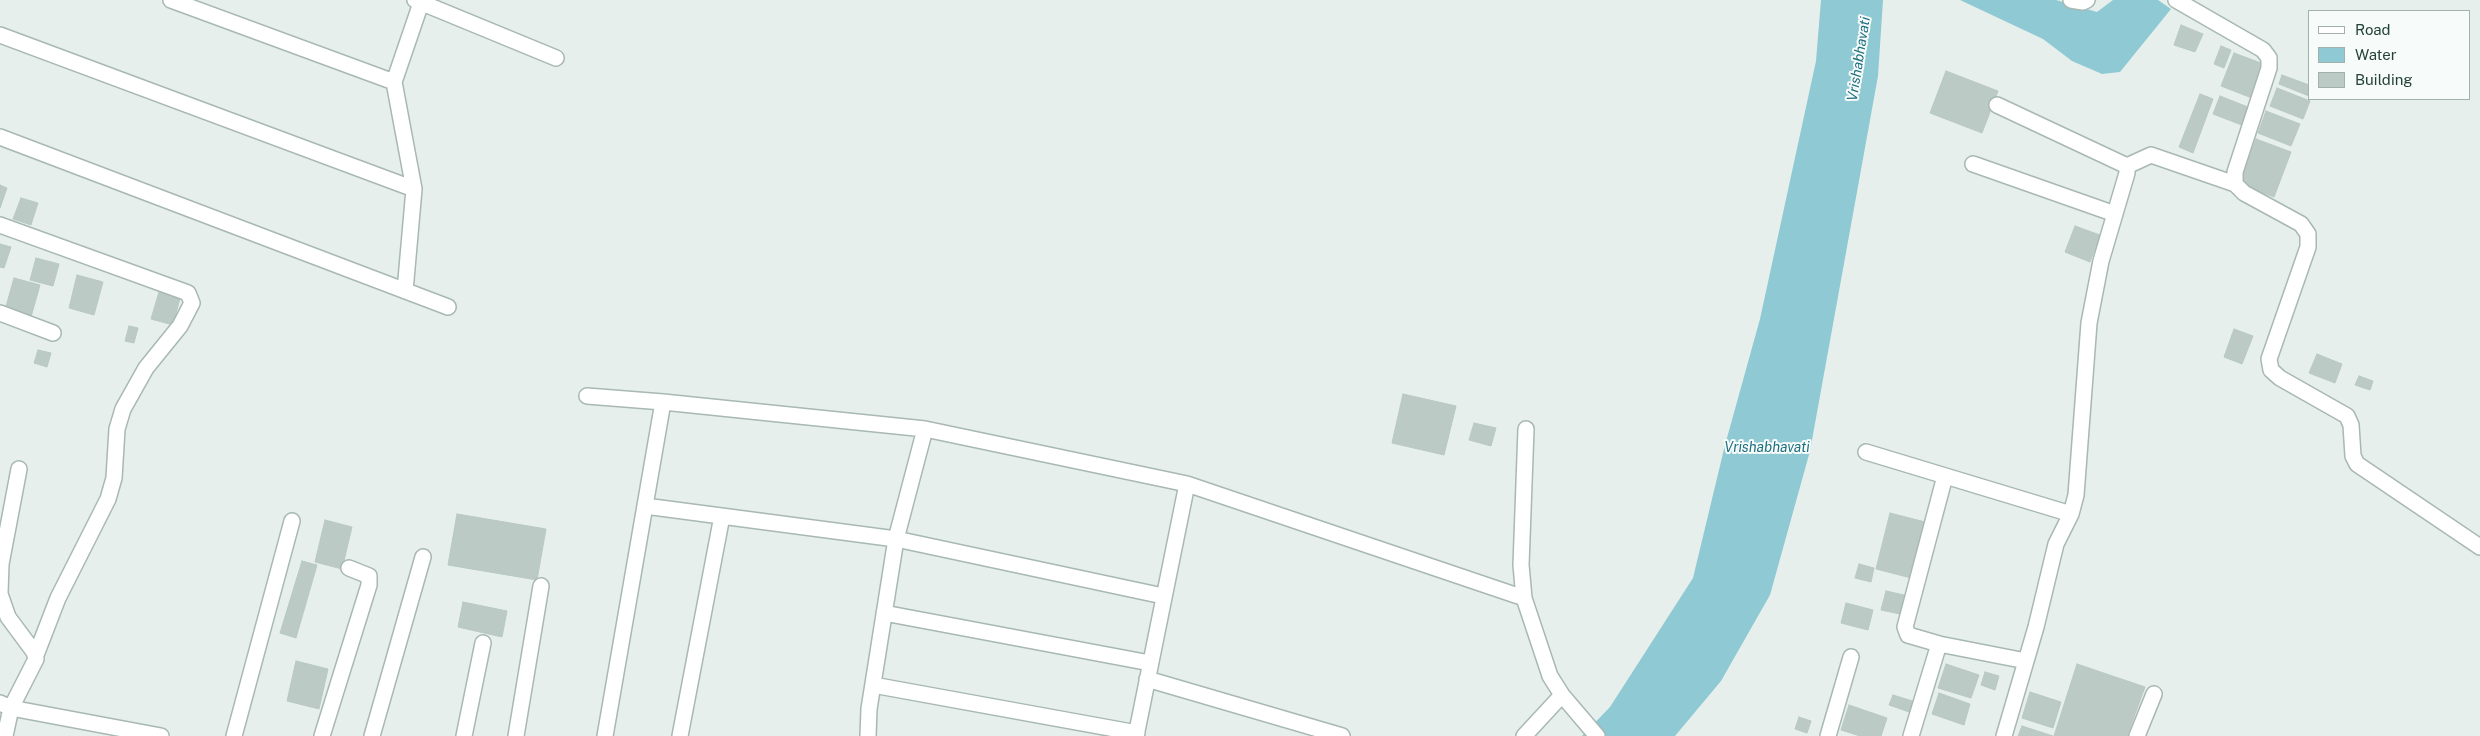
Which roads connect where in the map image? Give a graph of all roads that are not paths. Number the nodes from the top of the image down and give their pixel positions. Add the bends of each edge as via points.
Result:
1 (171, 0) edge
2 (2071, 0) edge
3 (2087, 0) edge
4 (2176, 0) edge
5 (420, 1) edge
6 (0, 36) edge
7 (556, 58) dead end
8 (394, 82) junction
9 (1997, 104) dead end
10 (0, 137) edge
11 (1973, 164) dead end
12 (2127, 166) junction
13 (2235, 184) junction
14 (414, 189) junction
15 (2115, 214) junction
16 (0, 225) edge
17 (405, 291) junction
18 (448, 307) dead end
19 (0, 313) edge
20 (53, 332) dead end
21 (587, 396) dead end
22 (663, 402) junction
23 (925, 429) junction
24 (1526, 429) dead end
25 (1866, 452) dead end
26 (19, 469) dead end
27 (1945, 476) junction
28 (1187, 484) junction
29 (645, 506) junction
30 (2071, 514) junction
31 (722, 516) junction
32 (292, 521) dead end
33 (896, 539) junction
34 (2480, 547) edge
35 (423, 557) dead end
36 (349, 568) dead end
37 (541, 586) dead end
38 (0, 594) edge
39 (1163, 596) junction
40 (1524, 598) junction
41 (884, 613) junction
42 (482, 643) dead end
43 (1939, 644) junction
44 (36, 655) junction
45 (1851, 657) dead end
46 (2026, 661) junction
47 (1150, 663) junction
48 (1147, 679) junction
49 (873, 685) junction
50 (2154, 694) dead end
51 (1565, 699) junction
52 (6, 705) edge
53 (1137, 735) edge
54 (5, 736) edge
55 (161, 736) edge
56 (234, 736) edge
57 (322, 736) edge
58 (372, 736) edge
59 (464, 736) edge
60 (516, 736) edge
61 (604, 736) edge
62 (680, 736) edge
63 (868, 736) edge
64 (1342, 736) edge
65 (1524, 736) edge
66 (1596, 736) edge
67 (1828, 736) edge
68 (1911, 736) edge
69 (2004, 736) edge
70 (2137, 736) edge

1 - 8 street
2 - 3 street
4 - 13 street via 2263,50 2269,58 2269,68 2235,172
5 - 7 street
5 - 8 street
6 - 14 street
8 - 14 street
9 - 12 street
10 - 17 street
11 - 15 street
12 - 13 street via 2151,155
12 - 15 street
13 - 34 street via 2244,193 2301,224 2308,234 2308,246 2269,359 2271,370 2347,416 2357,464
14 - 17 street
15 - 30 street via 2101,261 2089,323 2076,495
16 - 44 street via 188,293 192,303 180,326 146,368 123,409 117,429 114,478 108,499 58,598
17 - 18 street
19 - 20 street
21 - 22 street
22 - 23 street
22 - 29 street
23 - 28 street
23 - 33 street
24 - 40 street via 1521,565
25 - 27 street
26 - 38 street via 1,564
27 - 30 street
27 - 43 street via 1905,627 1908,635 1914,638
28 - 39 street
28 - 40 street
29 - 31 street
29 - 61 street
30 - 46 street via 2056,544
31 - 33 street
31 - 62 street
32 - 56 street
33 - 39 street
33 - 41 street
35 - 58 street
36 - 57 street via 369,576 369,586
37 - 60 street
38 - 44 street via 8,617
39 - 47 street
40 - 51 street via 1550,676
41 - 47 street
41 - 49 street
42 - 59 street
43 - 46 street
43 - 68 street
44 - 52 street via 35,662
45 - 67 street
46 - 69 street
47 - 48 street
48 - 53 street
48 - 64 street
49 - 53 street
49 - 63 street
50 - 70 street
51 - 65 street
51 - 66 street
52 - 54 street
52 - 55 street

